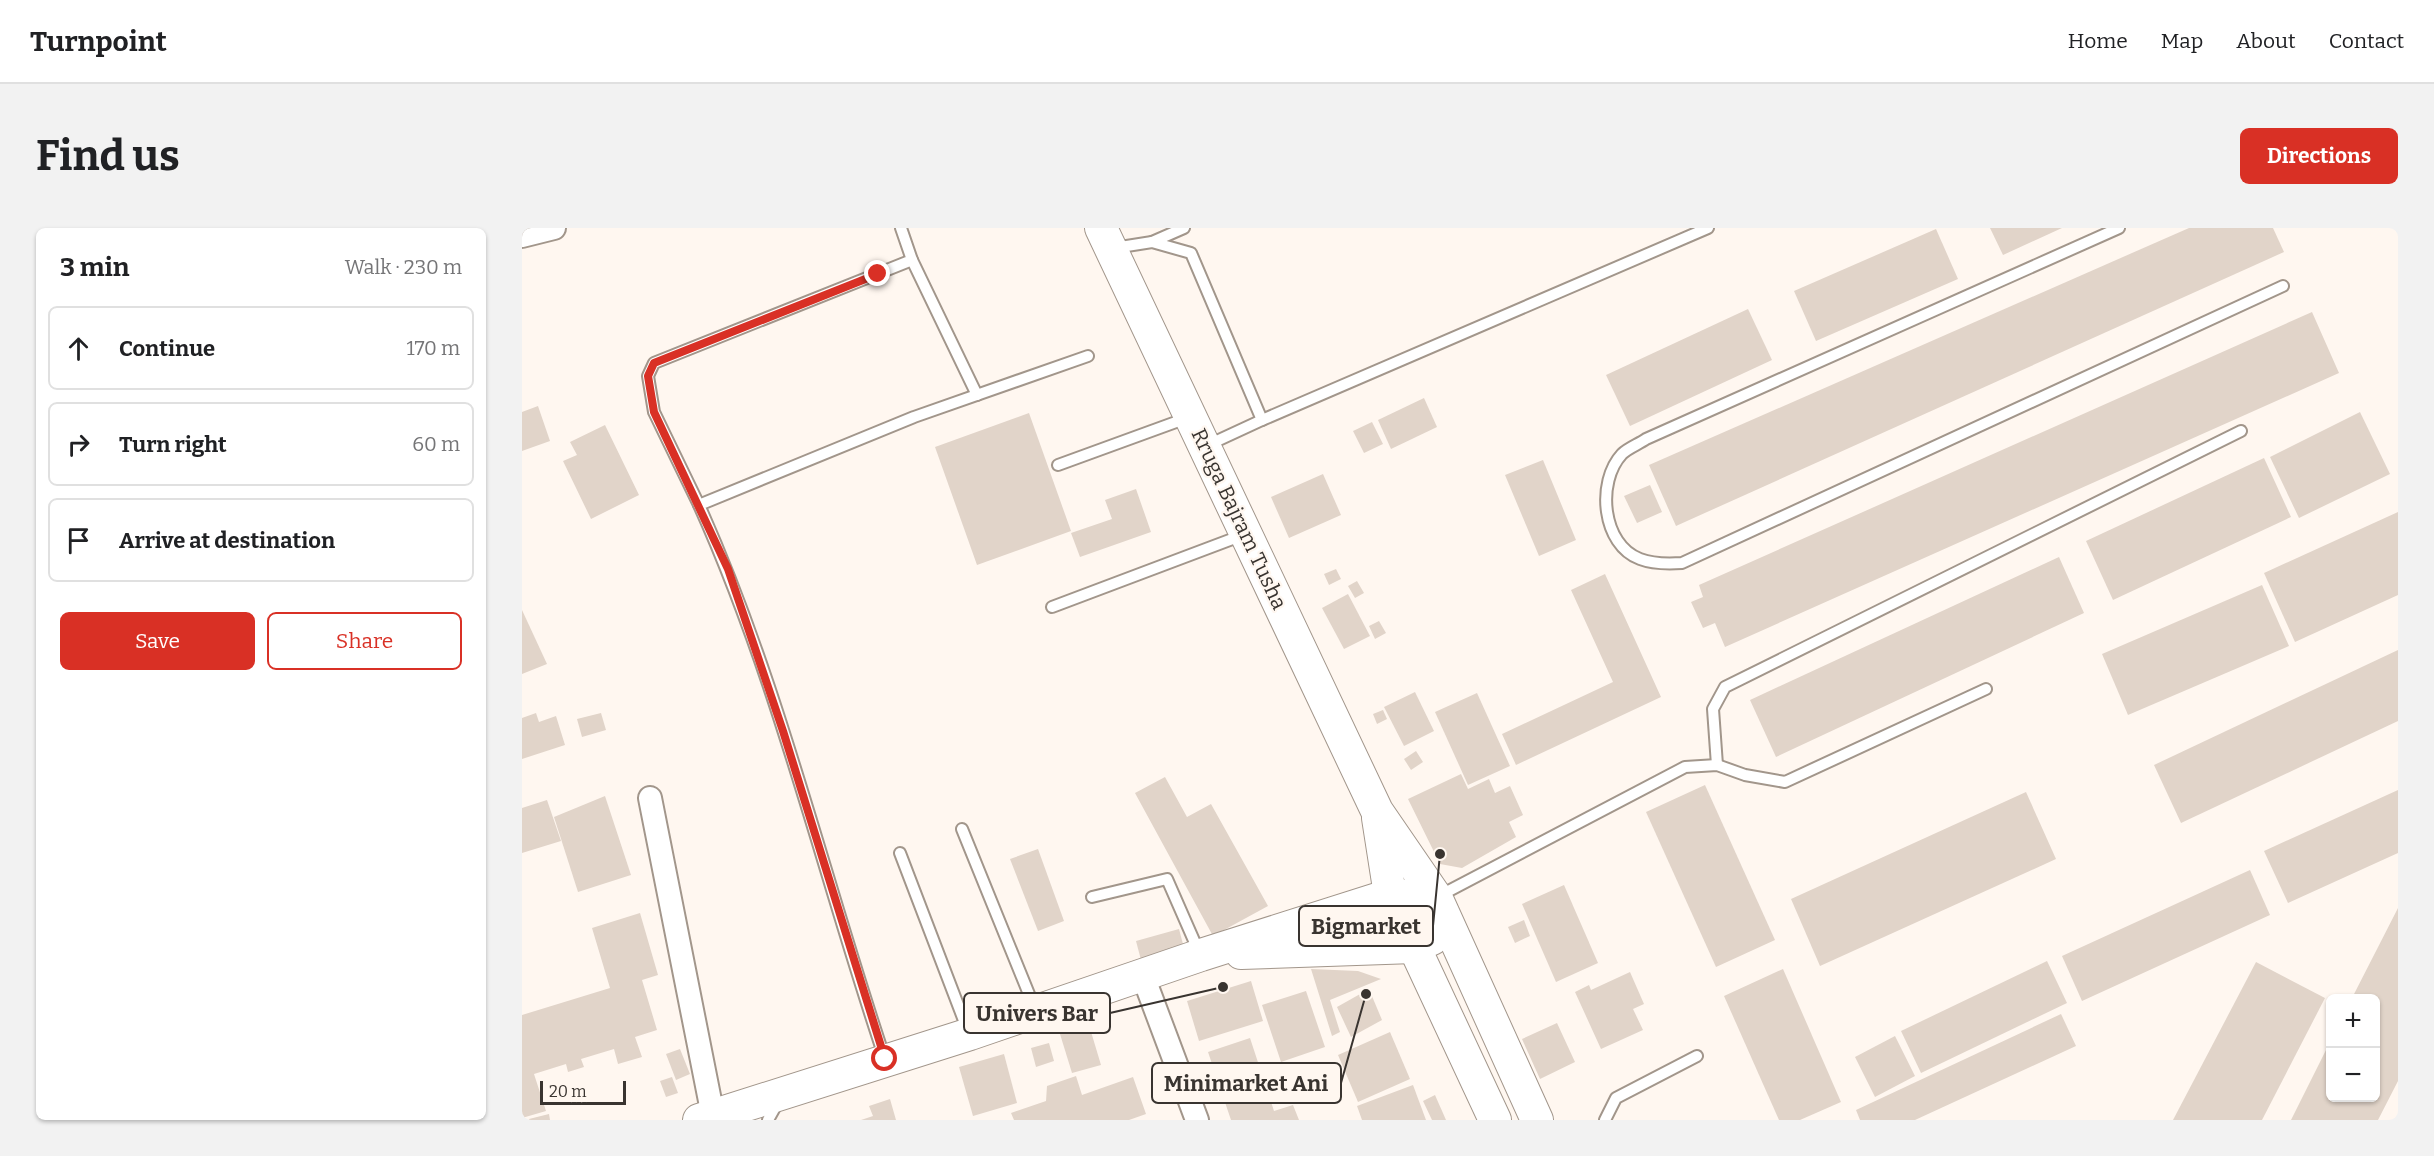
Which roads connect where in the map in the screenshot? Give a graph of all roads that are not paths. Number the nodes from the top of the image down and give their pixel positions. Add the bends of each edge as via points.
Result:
1 (554, 228) edge
2 (901, 228) edge
3 (1185, 228) edge
4 (1707, 228) edge
5 (2120, 228) edge
6 (522, 236) edge
7 (1106, 238) edge
8 (1152, 242) junction
9 (912, 260) junction
10 (2283, 286) dead end
11 (1088, 356) dead end
12 (977, 395) junction
13 (1191, 416) junction
14 (1262, 420) junction
15 (2241, 431) dead end
16 (1205, 447) junction
17 (1058, 465) dead end
18 (699, 505) junction
19 (1246, 534) junction
20 (1052, 607) dead end
21 (1986, 689) dead end
22 (1717, 765) junction
23 (650, 798) dead end
24 (1377, 811) junction
25 (962, 829) dead end
26 (900, 853) dead end
27 (1390, 895) junction
28 (1092, 897) dead end
29 (1436, 897) junction
30 (1452, 930) junction
31 (1414, 947) junction
32 (1201, 955) junction
33 (1143, 976) junction
34 (1036, 1012) junction
35 (970, 1034) junction
36 (1697, 1056) dead end
37 (885, 1059) junction
38 (775, 1107) edge
39 (706, 1118) edge
40 (1197, 1120) edge
41 (1495, 1120) edge
42 (1538, 1120) edge
43 (1605, 1120) edge

1 - 6 street
2 - 9 lane
3 - 8 lane
4 - 14 lane
5 - 10 lane via 1646,439 1622,455 1612,475 1605,503 1616,541 1638,559 1682,563
7 - 8 lane
7 - 13 main road, Rruga Bajram Tusha
8 - 14 lane via 1191,254
9 - 12 lane
9 - 18 lane via 654,363 648,376 654,412
11 - 12 lane
12 - 18 lane
13 - 16 main road, Rruga Bajram Tusha
13 - 17 lane
14 - 16 lane
15 - 22 lane via 1725,687 1713,709
16 - 19 main road, Rruga Bajram Tusha
18 - 37 lane via 728,569 783,731
19 - 20 lane
19 - 24 main road, Rruga Bajram Tusha
21 - 22 lane via 1785,782 1745,776
22 - 29 lane via 1685,767
23 - 39 street
24 - 27 main road, Rruga Bajram Tusha
24 - 29 main road, Rruga Bajram Tusha
25 - 34 lane
26 - 35 lane
27 - 29 main road
27 - 31 main road, Rruga Bajram Tusha
27 - 32 main road
28 - 32 lane via 1167,879
29 - 30 main road, Rruga Bajram Tusha
30 - 31 main road
30 - 42 main road, Rruga Bajram Tusha
31 - 32 main road
31 - 41 main road, Rruga Bajram Tusha
32 - 33 main road
33 - 34 main road
33 - 40 street
34 - 35 main road
35 - 37 main road
36 - 43 lane via 1616,1098
37 - 38 main road
38 - 39 main road

